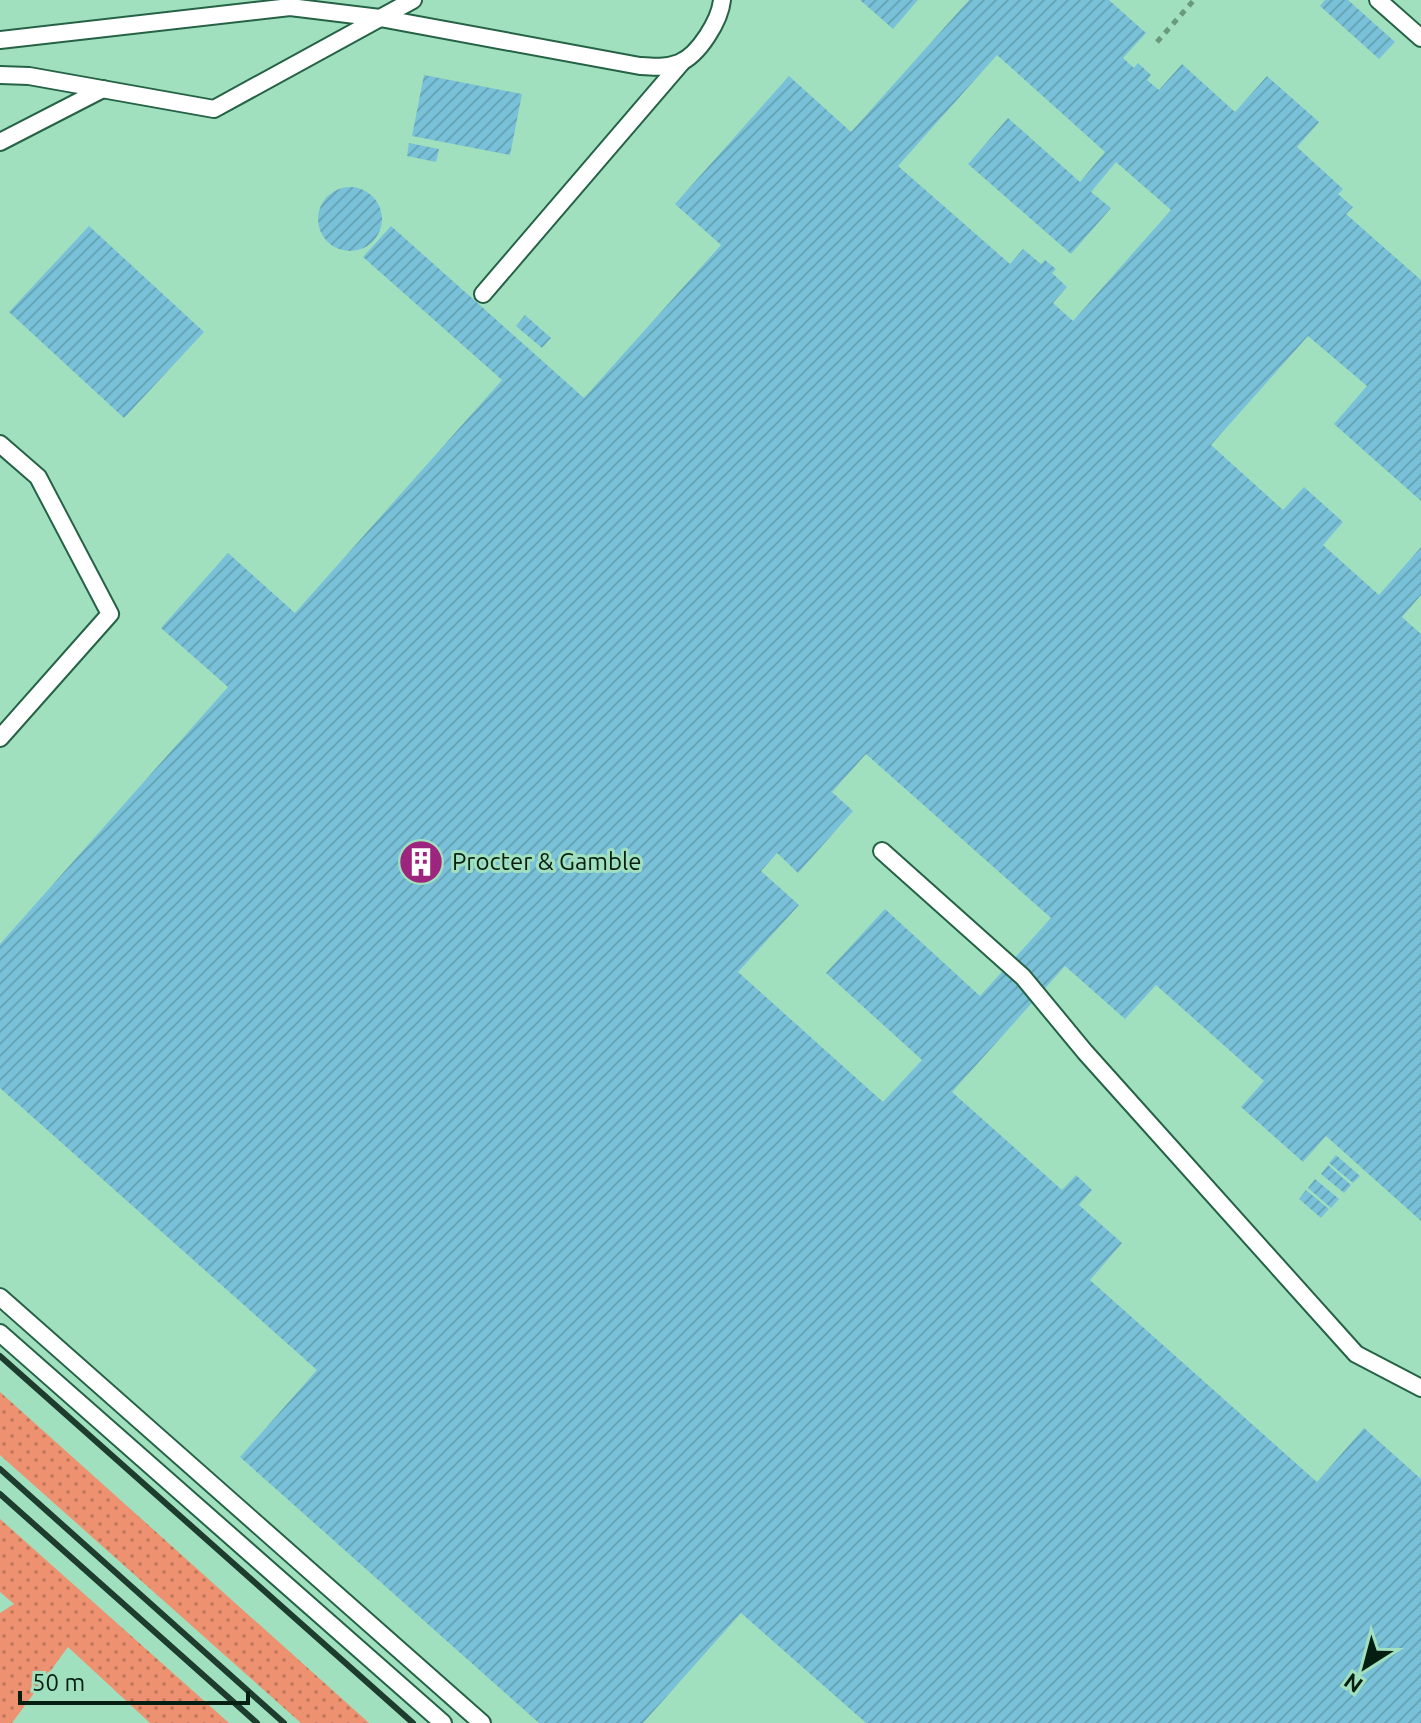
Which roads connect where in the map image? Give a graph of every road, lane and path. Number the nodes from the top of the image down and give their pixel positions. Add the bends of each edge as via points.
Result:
1 (413, 0) edge
2 (722, 0) edge
3 (1194, 0) edge
4 (1378, 0) edge
5 (380, 18) junction
6 (1421, 38) edge
7 (0, 40) edge
8 (1157, 42) dead end
9 (684, 61) junction
10 (0, 75) edge
11 (103, 89) junction
12 (0, 142) edge
13 (483, 294) dead end
14 (0, 444) edge
15 (0, 738) edge
16 (882, 851) dead end
17 (0, 1297) edge
18 (0, 1333) edge
19 (1421, 1388) edge
20 (443, 1723) edge
21 (482, 1723) edge

1 - 5 lane
2 - 9 lane via 721,15
3 - 8 path
4 - 6 lane
5 - 7 lane via 290,7
5 - 9 lane via 640,66 662,68
5 - 11 lane via 214,109
9 - 13 lane
10 - 11 lane
11 - 12 lane
14 - 15 lane via 38,477 110,614
16 - 19 lane via 1023,977 1356,1354
17 - 21 lane
18 - 20 lane

